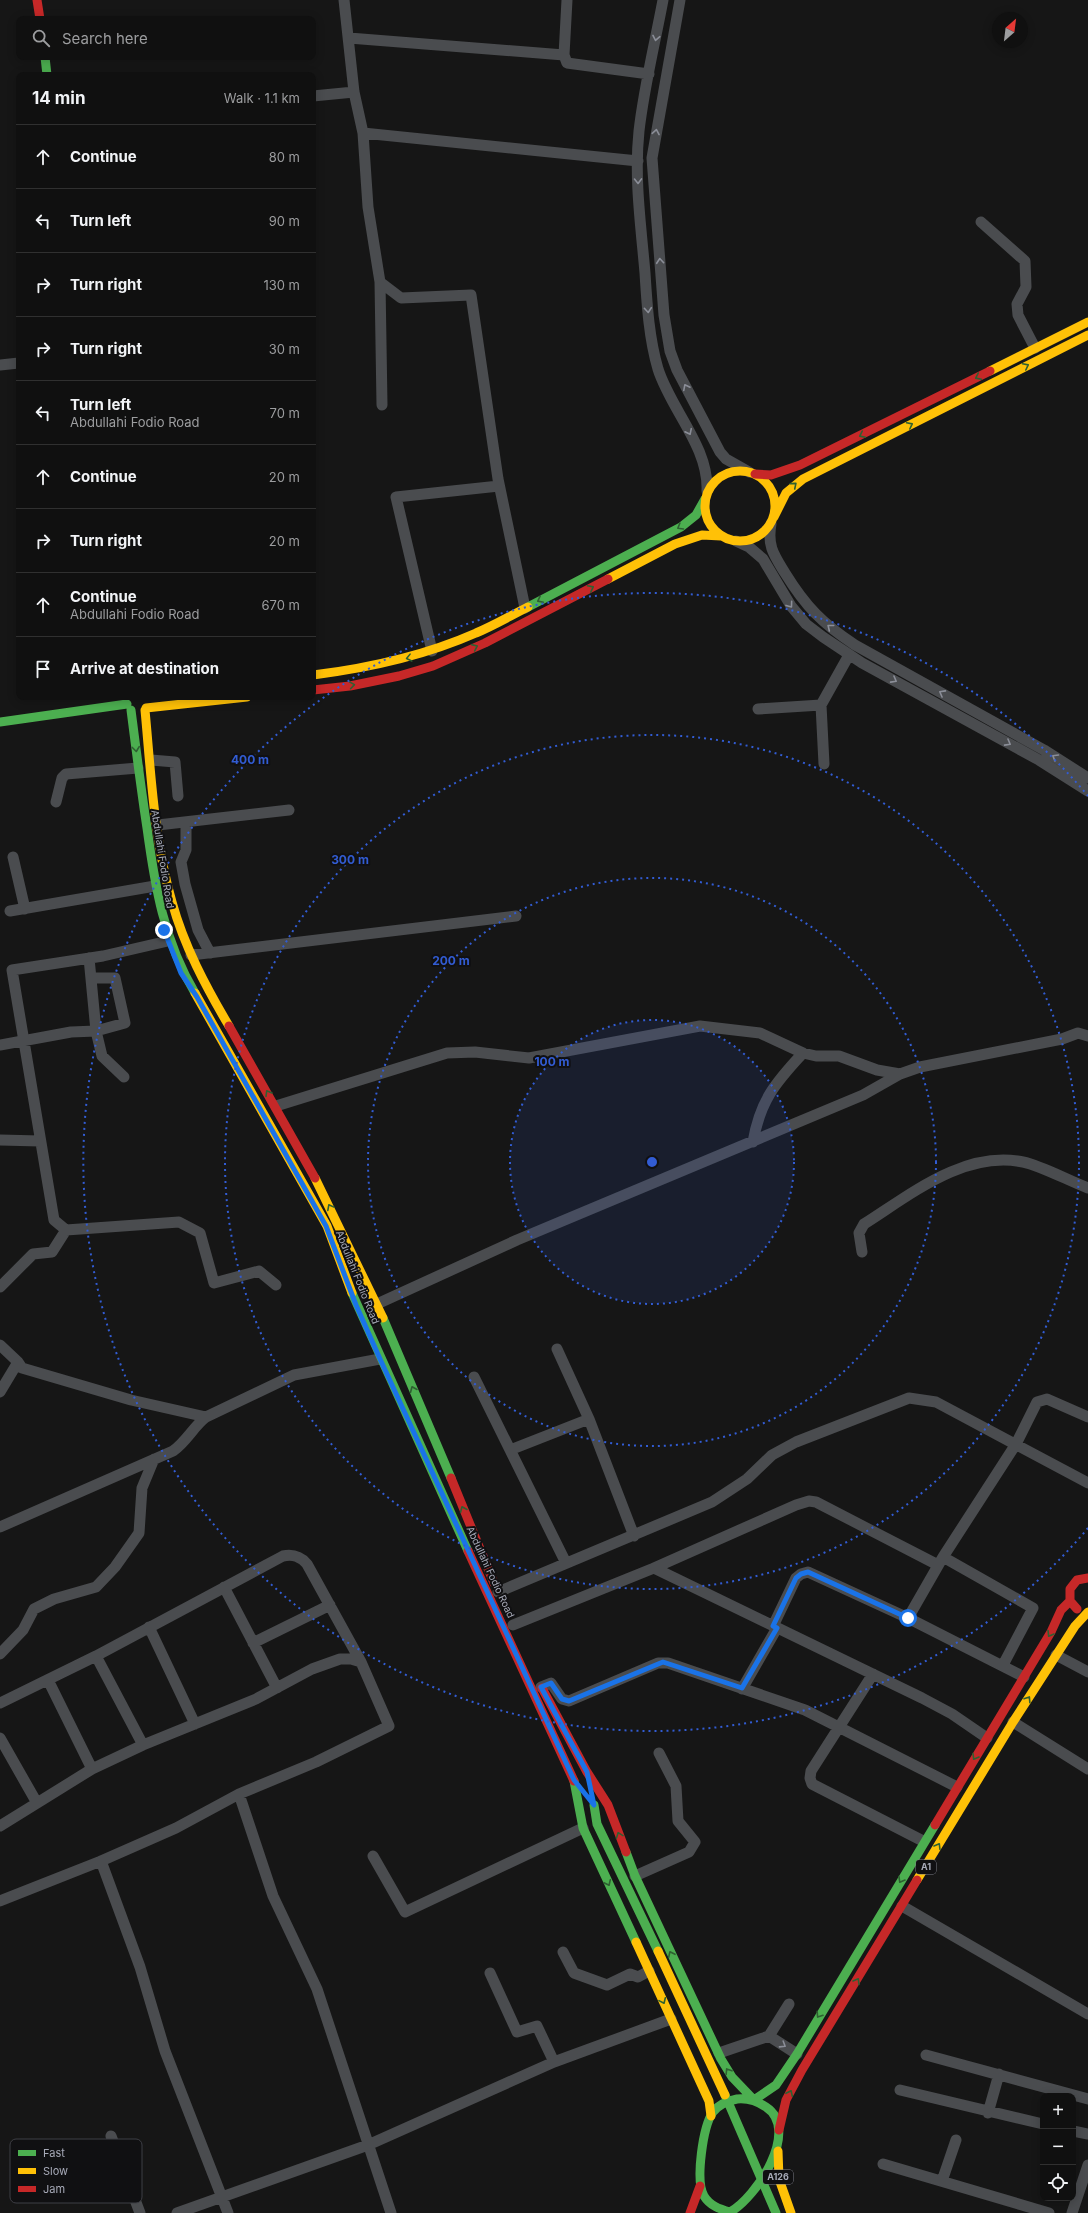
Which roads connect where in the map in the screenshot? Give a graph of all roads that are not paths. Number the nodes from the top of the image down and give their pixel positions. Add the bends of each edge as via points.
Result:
1 (37, 0) edge
2 (344, 0) edge
3 (566, 0) edge
4 (663, 0) edge
5 (680, 0) edge
6 (48, 6) dead end
7 (40, 16) edge
8 (49, 16) edge
9 (349, 38) junction
10 (564, 55) junction
11 (45, 60) edge
12 (54, 60) edge
13 (47, 72) edge
14 (56, 72) edge
15 (649, 74) junction
16 (354, 92) junction
17 (316, 96) edge
18 (364, 133) junction
19 (638, 161) junction
20 (981, 222) dead end
21 (380, 282) junction
22 (1088, 322) edge
23 (1088, 335) edge
24 (1035, 348) junction
25 (16, 362) edge
26 (0, 365) edge
27 (382, 405) dead end
28 (752, 473) junction
29 (499, 486) junction
30 (706, 495) junction
31 (773, 521) junction
32 (721, 536) junction
33 (736, 541) junction
34 (525, 608) junction
35 (432, 651) junction
36 (849, 655) junction
37 (316, 675) edge
38 (316, 690) edge
39 (147, 700) edge
40 (222, 700) edge
41 (128, 702) edge
42 (820, 704) junction
43 (146, 709) junction
44 (758, 709) dead end
45 (0, 722) edge
46 (151, 760) junction
47 (824, 764) dead end
48 (138, 768) junction
49 (1088, 778) edge
50 (1088, 791) edge
51 (178, 796) dead end
52 (56, 802) dead end
53 (289, 810) dead end
54 (186, 822) junction
55 (158, 825) junction
56 (13, 857) dead end
57 (155, 886) junction
58 (25, 908) junction
59 (10, 911) dead end
60 (516, 916) dead end
61 (168, 941) junction
62 (210, 953) junction
63 (191, 955) junction
64 (89, 958) junction
65 (91, 978) junction
66 (96, 1031) junction
67 (1088, 1036) edge
68 (23, 1039) junction
69 (0, 1045) edge
70 (802, 1053) junction
71 (900, 1074) junction
72 (124, 1077) dead end
73 (276, 1106) junction
74 (0, 1140) edge
75 (40, 1141) junction
76 (753, 1142) junction
77 (1088, 1188) edge
78 (66, 1230) junction
79 (862, 1252) dead end
80 (276, 1285) dead end
81 (0, 1287) edge
82 (377, 1304) junction
83 (0, 1345) edge
84 (557, 1349) dead end
85 (380, 1359) junction
86 (18, 1362) junction
87 (474, 1377) dead end
88 (0, 1392) edge
89 (206, 1416) junction
90 (1088, 1417) edge
91 (589, 1419) junction
92 (1016, 1444) junction
93 (510, 1450) junction
94 (154, 1459) junction
95 (1088, 1483) edge
96 (0, 1527) edge
97 (634, 1536) junction
98 (940, 1561) junction
99 (566, 1563) junction
100 (654, 1568) junction
101 (1086, 1575) edge
102 (224, 1587) junction
103 (500, 1596) joint
104 (1070, 1600) junction
105 (330, 1605) junction
106 (1088, 1612) edge
107 (908, 1618) junction
108 (513, 1625) dead end
109 (149, 1627) junction
110 (775, 1627) junction
111 (253, 1643) junction
112 (0, 1654) edge
113 (1056, 1655) junction
114 (96, 1656) junction
115 (361, 1662) junction
116 (1003, 1665) junction
117 (532, 1666) dead end
118 (1088, 1672) edge
119 (873, 1674) junction
120 (1024, 1677) junction
121 (48, 1680) junction
122 (541, 1687) junction
123 (277, 1688) junction
124 (742, 1688) junction
125 (0, 1703) edge
126 (1013, 1722) junction
127 (195, 1724) junction
128 (840, 1728) junction
129 (0, 1738) edge
130 (987, 1738) junction
131 (143, 1745) junction
132 (659, 1753) dead end
133 (92, 1769) junction
134 (1088, 1769) edge
135 (587, 1772) junction
136 (574, 1780) junction
137 (957, 1787) junction
138 (239, 1794) junction
139 (37, 1803) junction
140 (594, 1805) junction
141 (0, 1826) edge
142 (583, 1828) junction
143 (924, 1841) junction
144 (373, 1856) dead end
145 (101, 1861) junction
146 (635, 1876) junction
147 (0, 1901) edge
148 (902, 1906) junction
149 (563, 1952) dead end
150 (649, 1971) junction
151 (490, 1973) dead end
152 (789, 2004) dead end
153 (1088, 2014) edge
154 (671, 2019) junction
155 (769, 2036) junction
156 (719, 2053) junction
157 (797, 2054) junction
158 (926, 2055) dead end
159 (554, 2062) junction
160 (999, 2074) junction
161 (900, 2090) dead end
162 (1088, 2099) edge
163 (754, 2100) junction
164 (988, 2113) junction
165 (711, 2116) junction
166 (1040, 2123) edge
167 (1076, 2132) edge
168 (780, 2134) junction
169 (1088, 2134) edge
170 (111, 2136) dead end
171 (112, 2139) edge
172 (956, 2140) dead end
173 (368, 2145) junction
174 (883, 2164) dead end
175 (1088, 2165) edge
176 (942, 2181) junction
177 (700, 2186) junction
178 (223, 2198) junction
179 (136, 2203) edge
180 (140, 2213) edge
181 (177, 2213) edge
182 (228, 2213) edge
183 (391, 2213) edge
184 (690, 2213) edge
185 (728, 2213) edge
186 (776, 2213) edge
187 (791, 2213) edge
188 (1049, 2213) edge
189 (1072, 2213) edge

1 - 7 main road
2 - 9 street
3 - 10 street
4 -> 15 street
28 -> 5 street via 726,459 715,444 677,370 666,329 652,158
6 - 8 main road
9 - 10 street
9 - 16 street
10 - 15 street via 567,63
11 - 13 main road
12 - 14 main road
15 - 19 street via 639,131
16 - 17 street
16 - 18 street
18 - 19 street
18 - 21 street via 368,207
19 -> 30 street via 652,340 658,370 704,468 707,477
20 - 24 street via 1025,261 1026,288 1017,304 1018,315
21 - 27 street
21 - 29 street via 401,298 471,295
22 - 24 main road
31 -> 23 main road via 786,493 803,479
24 -> 28 main road via 800,465 771,475
25 - 26 street
28 - 30 main road via 736,471 725,474 714,481
28 - 31 main road via 764,480 773,492 776,507
29 - 34 street
29 - 35 street via 396,497
30 - 32 main road via 707,520
30 -> 34 main road via 701,510 681,527
31 - 33 main road via 765,532 756,538
49 -> 31 street via 1044,750 855,645 829,627 800,598 774,554 769,542
32 - 33 main road
38 -> 32 main road via 350,686 433,666 485,643 676,544 702,535
33 -> 36 street via 749,547 762,559 780,590 806,624
34 - 35 main road via 477,633
35 -> 37 main road via 375,666
36 - 42 street
36 -> 50 street via 1039,760
39 - 43 main road, Abdullahi Fodio Road
40 - 43 main road
41 - 43 main road via 140,713
41 - 45 main road
41 -> 48 main road, Abdullahi Fodio Road
42 - 44 street
42 - 47 street
43 - 46 main road, Abdullahi Fodio Road
46 - 51 street via 175,762
46 - 55 main road, Abdullahi Fodio Road
48 - 52 street via 66,774 62,778
48 - 57 main road, Abdullahi Fodio Road
53 - 54 street
54 - 55 street
54 - 62 street via 186,850 181,862 185,884 198,930
55 - 63 main road, Abdullahi Fodio Road via 162,862 172,903
56 - 58 street
57 - 58 street
57 - 61 main road, Abdullahi Fodio Road
58 - 59 street
60 - 62 street
61 - 64 street
61 - 85 main road, Abdullahi Fodio Road via 181,973 326,1226
62 - 63 street
73 -> 63 main road, Abdullahi Fodio Road via 206,987
64 - 65 street
64 - 68 street via 12,970
65 - 66 street
65 - 66 street via 115,978 125,1022
66 - 68 street
66 - 72 street via 102,1056
67 - 71 street via 1078,1033 1062,1039 928,1064
68 - 69 street
68 - 75 street
70 - 71 street via 839,1056 877,1070
70 - 73 street via 760,1033 700,1026 529,1058 474,1052 447,1053
70 - 76 street via 775,1083 757,1118
71 - 76 street via 863,1095
82 -> 73 main road, Abdullahi Fodio Road via 332,1210
74 - 75 street
75 - 78 street via 54,1220
76 - 82 street via 517,1240
77 - 79 street via 1023,1162 980,1163 943,1175 864,1224 859,1233
78 - 80 street via 179,1222 200,1233 214,1283 259,1271
78 - 81 street via 52,1252 33,1254
103 -> 82 main road, Abdullahi Fodio Road
83 - 86 street
84 - 91 street
85 - 89 street via 294,1375
85 - 136 main road, Abdullahi Fodio Road
86 - 88 street
86 - 89 street via 22,1368 102,1391
87 - 93 street
89 - 94 street via 184,1443
90 - 92 street via 1047,1399 1041,1399 1037,1402
91 - 93 street
91 - 97 street
92 - 95 street
92 - 97 street via 936,1402 909,1398 783,1448 734,1489 712,1502
92 - 98 street
93 - 99 street
94 - 96 street
94 - 112 street via 142,1488 139,1533 115,1567 96,1587 54,1599 34,1609 23,1630
97 - 99 street
98 - 100 street via 816,1502 809,1501
98 - 107 street
98 - 116 street via 1033,1608
99 - 103 street
100 - 108 street
100 - 110 street
101 - 104 main road via 1072,1584
102 - 105 street via 283,1556 292,1555 307,1564
102 - 109 street
102 - 111 street
104 - 106 main road via 1077,1609
104 -> 120 main road, A1
105 - 111 street
105 - 115 street
106 - 113 main road, A1 via 1075,1626
107 - 110 street via 808,1572 796,1578
107 - 116 street
109 - 114 street
109 - 127 street
110 - 119 street
110 - 124 street
111 - 123 street
113 - 118 street
126 -> 113 main road, A1
114 - 121 street
114 - 131 street
115 - 123 street via 340,1659 312,1669
115 - 138 street via 389,1726 316,1762
116 - 120 street
117 - 122 main road
119 - 128 street
119 - 130 street via 952,1714
120 - 130 main road, A1
121 - 125 street
121 - 133 street
122 - 124 street via 551,1683 562,1699 569,1701 663,1662
122 - 135 main road
123 - 127 street via 256,1700
124 - 128 street via 805,1710
126 - 134 street
148 -> 126 main road, A1
127 - 131 street
128 - 137 street
128 - 143 street via 811,1771 812,1784
129 - 139 street
130 -> 137 main road, A1
131 - 133 street
132 - 146 street via 676,1786 678,1821 695,1842 689,1852
133 - 139 street
135 - 140 main road
146 -> 135 main road via 608,1805
136 - 140 main road
136 - 142 main road
137 - 143 main road, A1
138 - 145 street via 176,1828
138 - 173 street via 274,1896 317,1989
139 - 141 street
140 - 186 main road, bridge via 597,1824 718,2078
142 - 144 street via 405,1912
142 -> 150 main road
143 -> 157 main road, A1
145 - 147 street
145 - 178 street via 140,1967 165,2051
156 -> 146 main road
148 - 153 street
168 -> 148 main road, A1 via 783,2108 795,2081
149 - 150 street via 574,1973 606,1985 630,1974 638,1977
150 -> 154 main road
151 - 159 street via 517,2032 538,2026
152 - 155 street
154 - 159 street
154 - 165 main road via 709,2101
155 - 156 street
155 -> 157 street
163 -> 156 main road via 732,2077
157 - 163 main road, A1 via 776,2085
158 - 160 street
159 - 173 street
160 - 162 street
160 - 164 street
161 - 164 street
163 - 165 main road via 731,2100 718,2107
163 - 168 main road via 771,2111 777,2120
164 - 166 street
165 - 177 main road via 700,2167
167 - 169 street
168 - 185 main road via 774,2154 755,2189 744,2204
168 - 187 main road, A126 via 777,2172
170 - 171 street
172 - 176 street
173 - 178 street
173 - 183 street
174 - 176 street
175 - 189 street
176 - 188 street
177 - 184 main road
177 - 185 main road via 703,2196 710,2204
178 - 181 street
178 - 182 street
179 - 180 street

